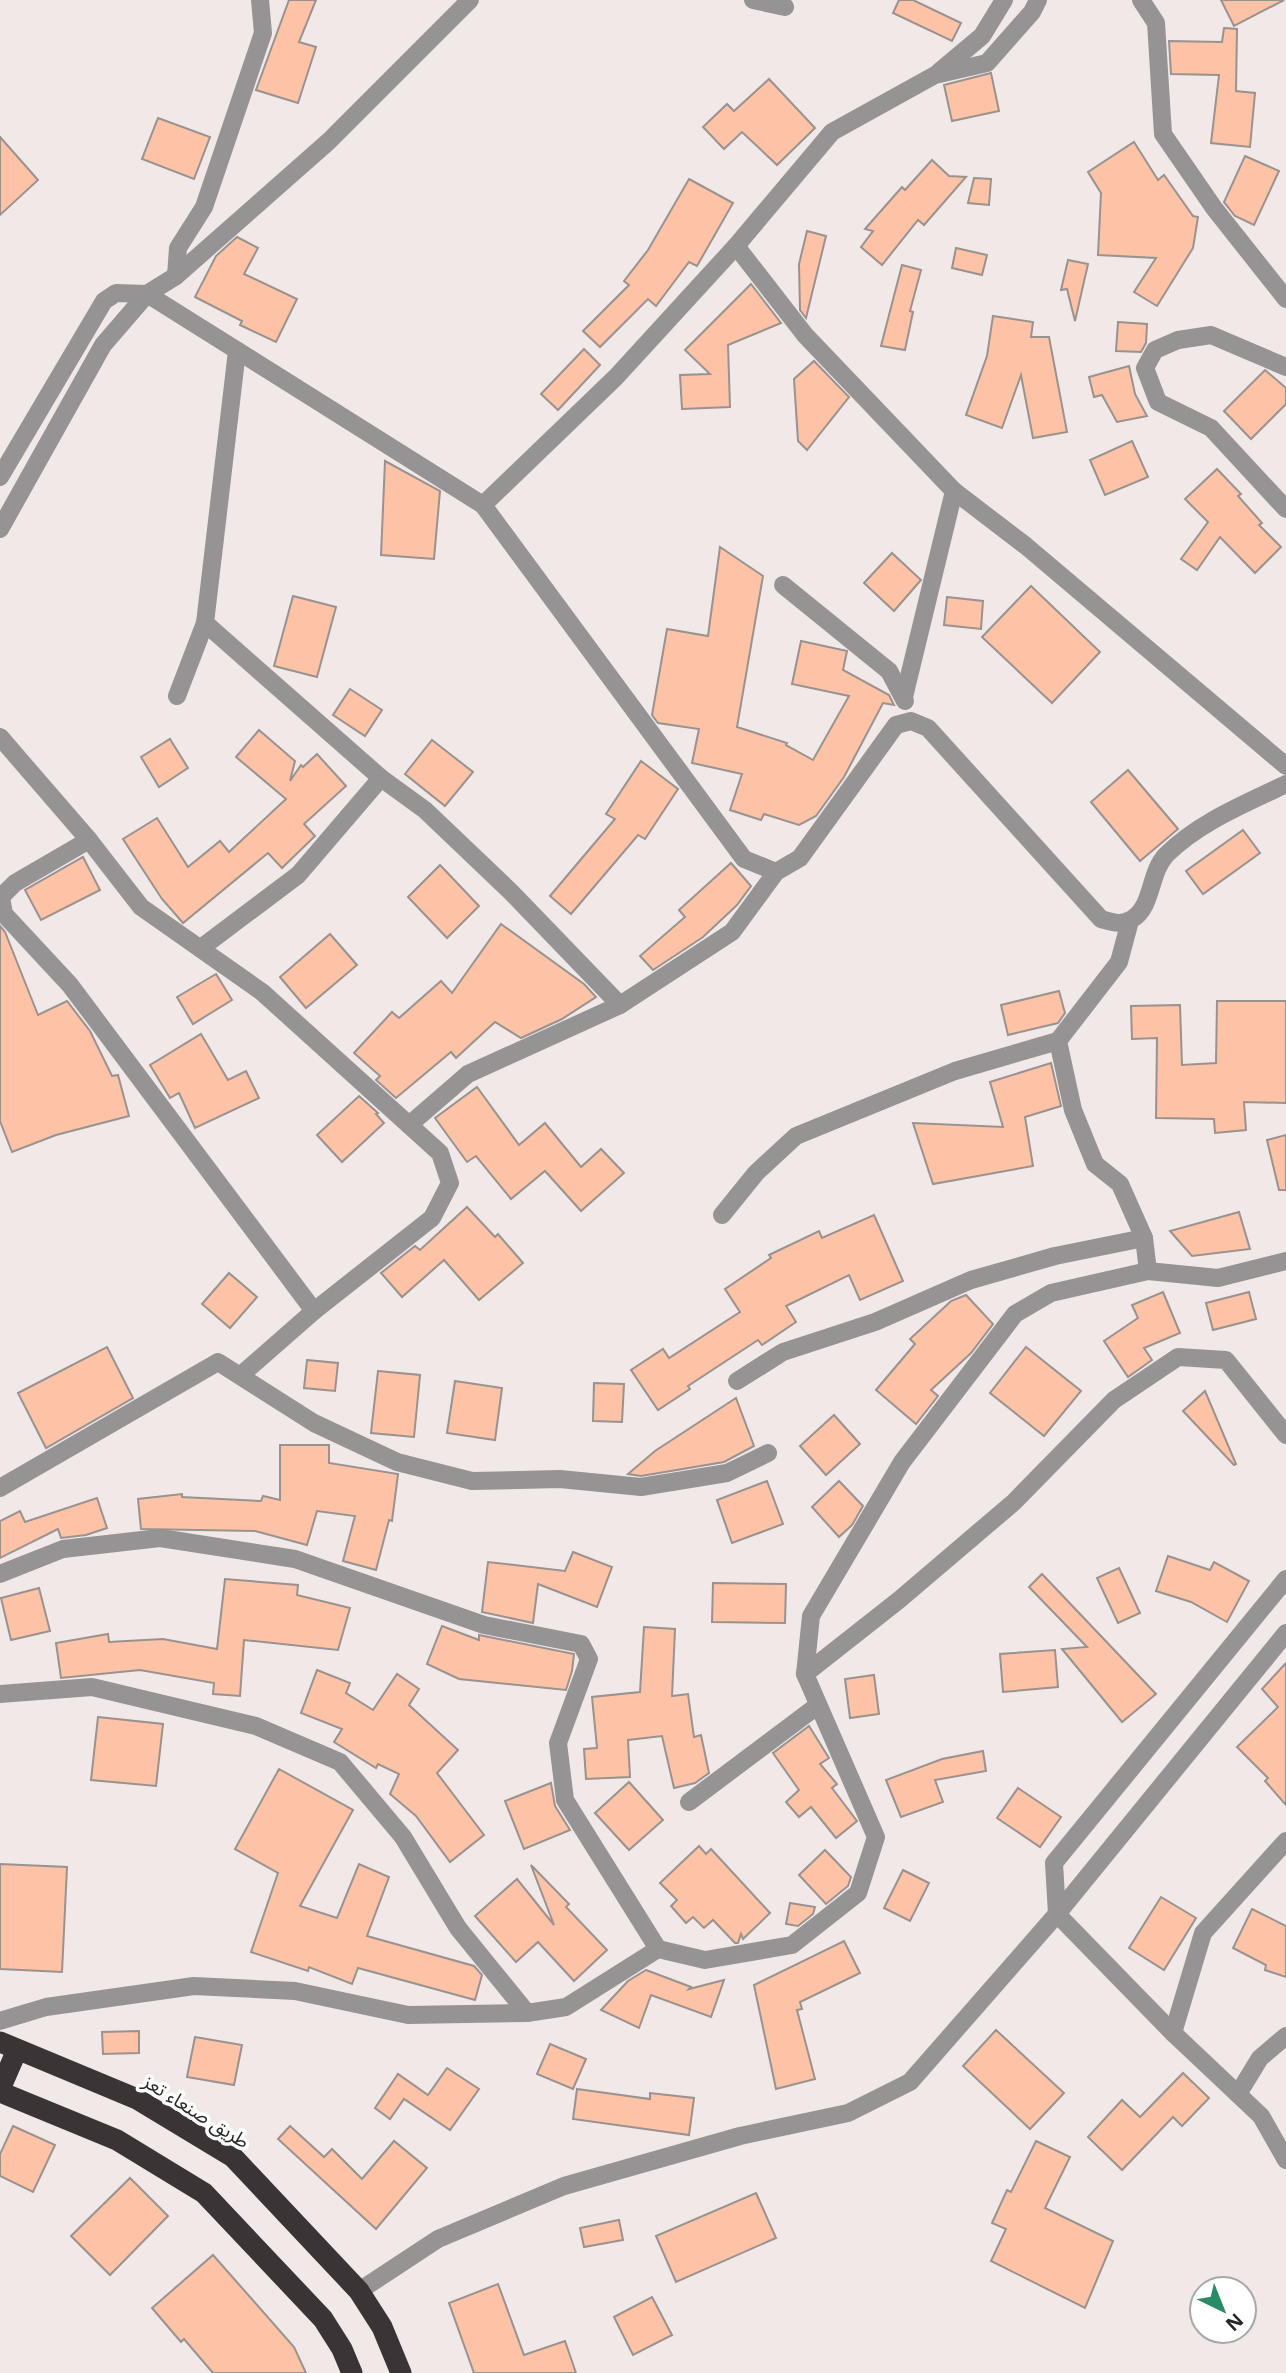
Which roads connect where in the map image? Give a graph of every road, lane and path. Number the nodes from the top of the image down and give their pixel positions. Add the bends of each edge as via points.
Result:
1 (260, 0) edge
2 (470, 0) edge
3 (753, 0) edge
4 (1004, 0) edge
5 (1038, 0) edge
6 (1141, 0) edge
7 (785, 7) dead end
8 (935, 75) junction
9 (736, 246) junction
10 (176, 276) junction
11 (147, 294) junction
12 (1286, 299) edge
13 (237, 351) junction
14 (1286, 367) edge
15 (0, 477) edge
16 (954, 491) junction
17 (483, 505) junction
18 (1286, 509) edge
19 (0, 529) edge
20 (783, 585) dead end
21 (205, 623) junction
22 (177, 696) dead end
23 (904, 697) junction
24 (911, 721) junction
25 (0, 737) edge
26 (1286, 766) edge
27 (381, 778) junction
28 (1286, 784) edge
29 (89, 840) junction
30 (776, 872) junction
31 (0, 897) edge
32 (1130, 921) junction
33 (201, 948) junction
34 (620, 1005) junction
35 (1058, 1041) junction
36 (408, 1125) junction
37 (722, 1215) dead end
38 (1144, 1238) junction
39 (1286, 1261) edge
40 (1148, 1271) junction
41 (314, 1311) junction
42 (241, 1376) junction
43 (737, 1381) dead end
44 (1286, 1435) edge
45 (768, 1453) dead end
46 (0, 1488) edge
47 (0, 1574) edge
48 (1286, 1579) edge
49 (1286, 1633) edge
50 (805, 1674) junction
51 (0, 1694) edge
52 (817, 1706) junction
53 (689, 1802) dead end
54 (1286, 1841) edge
55 (1057, 1914) junction
56 (658, 1949) junction
57 (527, 2013) junction
58 (0, 2021) edge
59 (1173, 2033) junction
60 (1286, 2036) edge
61 (9, 2046) edge
62 (0, 2091) edge
63 (1238, 2094) junction
64 (1286, 2160) edge
65 (359, 2291) junction
66 (352, 2373) edge
67 (401, 2373) edge

1 - 10 street via 263,33 204,207 178,248
2 - 10 street via 329,141
3 - 7 street
4 - 8 street via 982,36
5 - 8 street via 987,63
6 - 12 street via 1156,23 1163,134
8 - 9 street via 832,132
9 - 16 street via 806,335
9 - 17 street via 616,377
10 - 11 street
11 - 13 street
11 - 15 street via 116,293 104,301
11 - 19 street via 103,345
13 - 17 street
13 - 21 street
14 - 18 street via 1211,335 1178,340 1155,351 1144,369 1158,402 1211,428
16 - 23 street
16 - 26 street via 1026,546
17 - 30 street via 744,859
20 - 23 street via 889,671
21 - 22 street
21 - 27 street
23 - 24 street
24 - 30 street via 896,725 800,858
24 - 32 street via 928,728 1101,919 1117,924
25 - 29 street
27 - 33 street via 298,875
27 - 34 street via 425,810
28 - 32 street via 1199,827 1164,857 1144,909
29 - 31 street via 15,883
29 - 33 street via 141,907
30 - 34 street via 732,932
31 - 41 street via 4,914 70,985
32 - 35 street via 1119,961
33 - 36 street via 262,992
34 - 36 street via 468,1074
35 - 37 street via 955,1071 796,1136 756,1172
35 - 38 street via 1073,1110 1095,1164 1120,1184
36 - 41 street via 440,1153 450,1183 432,1218
38 - 40 street
38 - 43 street via 1055,1256 971,1280 875,1322 783,1352
39 - 40 street via 1219,1279
40 - 50 street via 1051,1293 1014,1314 902,1462 811,1616
41 - 42 street
42 - 45 street via 314,1423 397,1462 472,1481 560,1479 641,1487 727,1473
42 - 46 street via 218,1362
44 - 50 street via 1226,1360 1178,1357 1114,1399 1014,1502
47 - 56 street via 63,1549 160,1538 295,1559 484,1625 581,1644 589,1659 558,1744 565,1800
48 - 55 street via 1054,1863
49 - 55 street
50 - 52 street
51 - 57 street via 92,1686 256,1726 341,1762 403,1837 458,1928
52 - 53 street
52 - 56 street via 876,1837 858,1893 792,1945 705,1960
54 - 59 street via 1203,1933
55 - 59 street
55 - 65 street via 910,2082 888,2095 848,2113 740,2136 564,2186 438,2239
56 - 57 street via 566,2007
57 - 58 street via 408,2015 295,1991 194,1986 46,2007
59 - 63 street
60 - 63 street via 1260,2058
61 - 62 highway
61 - 65 highway, طريق صنعاء تعز via 137,2099 233,2157
62 - 66 highway via 117,2140 204,2193 323,2319
63 - 64 street via 1261,2116
65 - 67 highway, طريق صنعاء تعز via 382,2327

